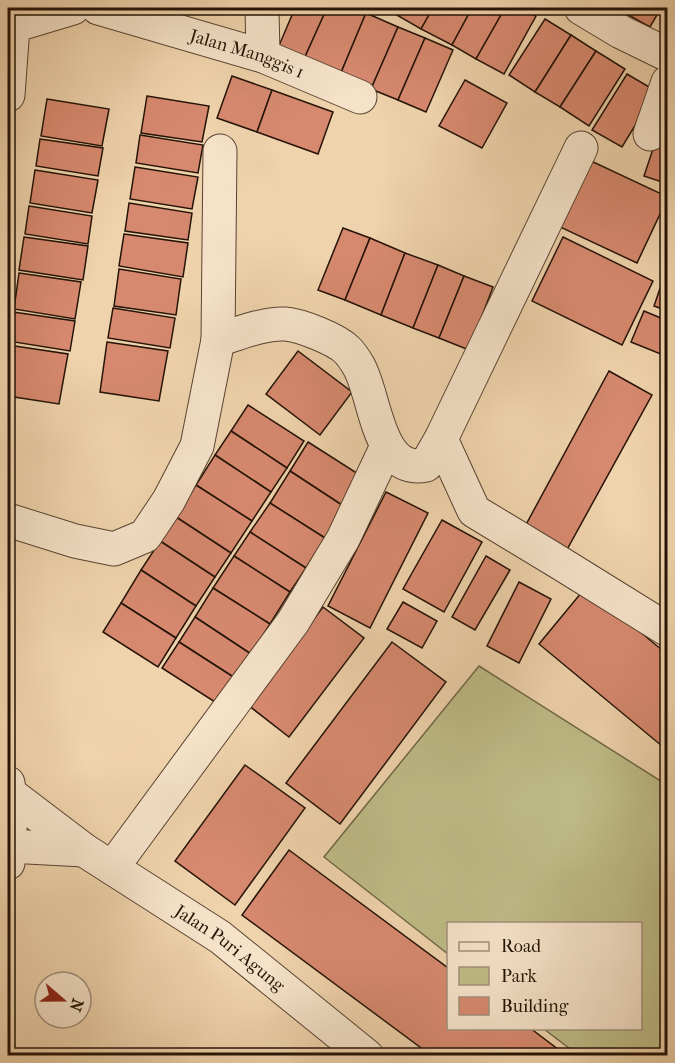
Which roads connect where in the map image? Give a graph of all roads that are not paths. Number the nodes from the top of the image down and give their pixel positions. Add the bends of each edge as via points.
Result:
1 (73, 8) edge
2 (98, 8) edge
3 (262, 8) edge
4 (581, 8) edge
5 (10, 22) edge
6 (668, 55) edge
7 (263, 56) junction
8 (668, 82) edge
9 (8, 95) edge
10 (360, 97) dead end
11 (650, 134) dead end
12 (581, 148) dead end
13 (220, 151) dead end
14 (218, 340) junction
15 (441, 439) junction
16 (387, 446) junction
17 (8, 520) edge
18 (668, 630) edge
19 (8, 789) edge
20 (84, 850) junction
21 (8, 852) edge
22 (112, 868) junction
23 (346, 1049) edge

1 - 5 street
2 - 7 street, Jalan Manggis 1
3 - 7 street
4 - 6 street
5 - 9 street
7 - 10 street, Jalan Manggis 1
8 - 11 street
12 - 15 street
13 - 14 street
14 - 16 street via 284,324 327,337 347,349 359,367
14 - 17 street via 197,446 145,536 114,549
15 - 16 street via 426,465 416,467 404,464
15 - 18 street via 474,512
16 - 22 street via 343,539 293,622
19 - 20 street, Jalan Puri Agung
19 - 21 street
20 - 21 street
20 - 22 street, Jalan Puri Agung
22 - 23 street, Jalan Puri Agung via 220,937

